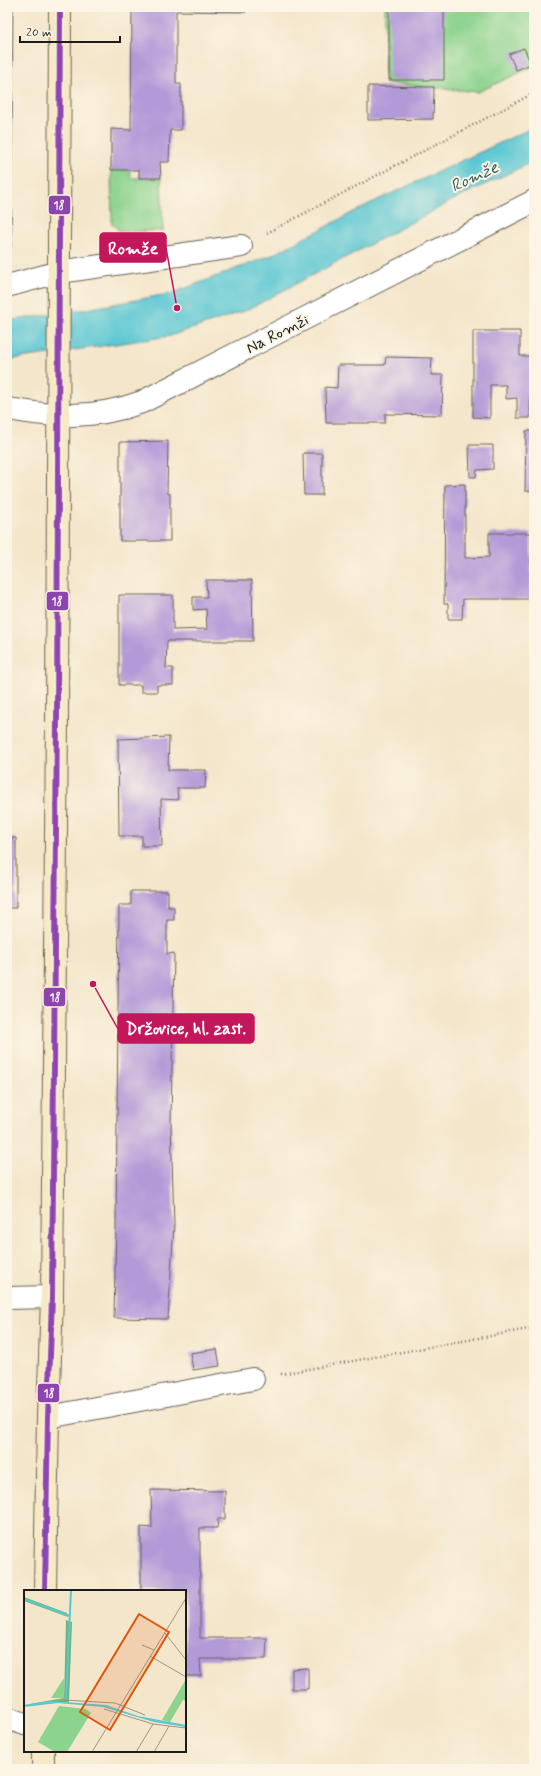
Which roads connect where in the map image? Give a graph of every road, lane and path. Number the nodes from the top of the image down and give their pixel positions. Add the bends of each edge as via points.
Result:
1 (60, 7) edge
2 (534, 93) edge
3 (534, 201) edge
4 (241, 246) joint
5 (59, 272) junction
6 (7, 286) edge
7 (7, 409) edge
8 (58, 415) junction
9 (52, 1297) junction
10 (7, 1298) edge
11 (534, 1328) edge
12 (253, 1379) joint
13 (48, 1417) junction
14 (45, 1590) edge
15 (7, 1718) edge
16 (24, 1724) edge
17 (43, 1752) edge
18 (43, 1769) edge

1 - 5 street
2 - 4 path
3 - 8 street, Na Romži via 142,402 109,412
4 - 5 street
5 - 6 street
5 - 8 street
7 - 8 street, Na Romži
8 - 9 street
9 - 10 street
9 - 13 street
11 - 12 path
12 - 13 street
13 - 14 street
15 - 16 street
17 - 18 street

